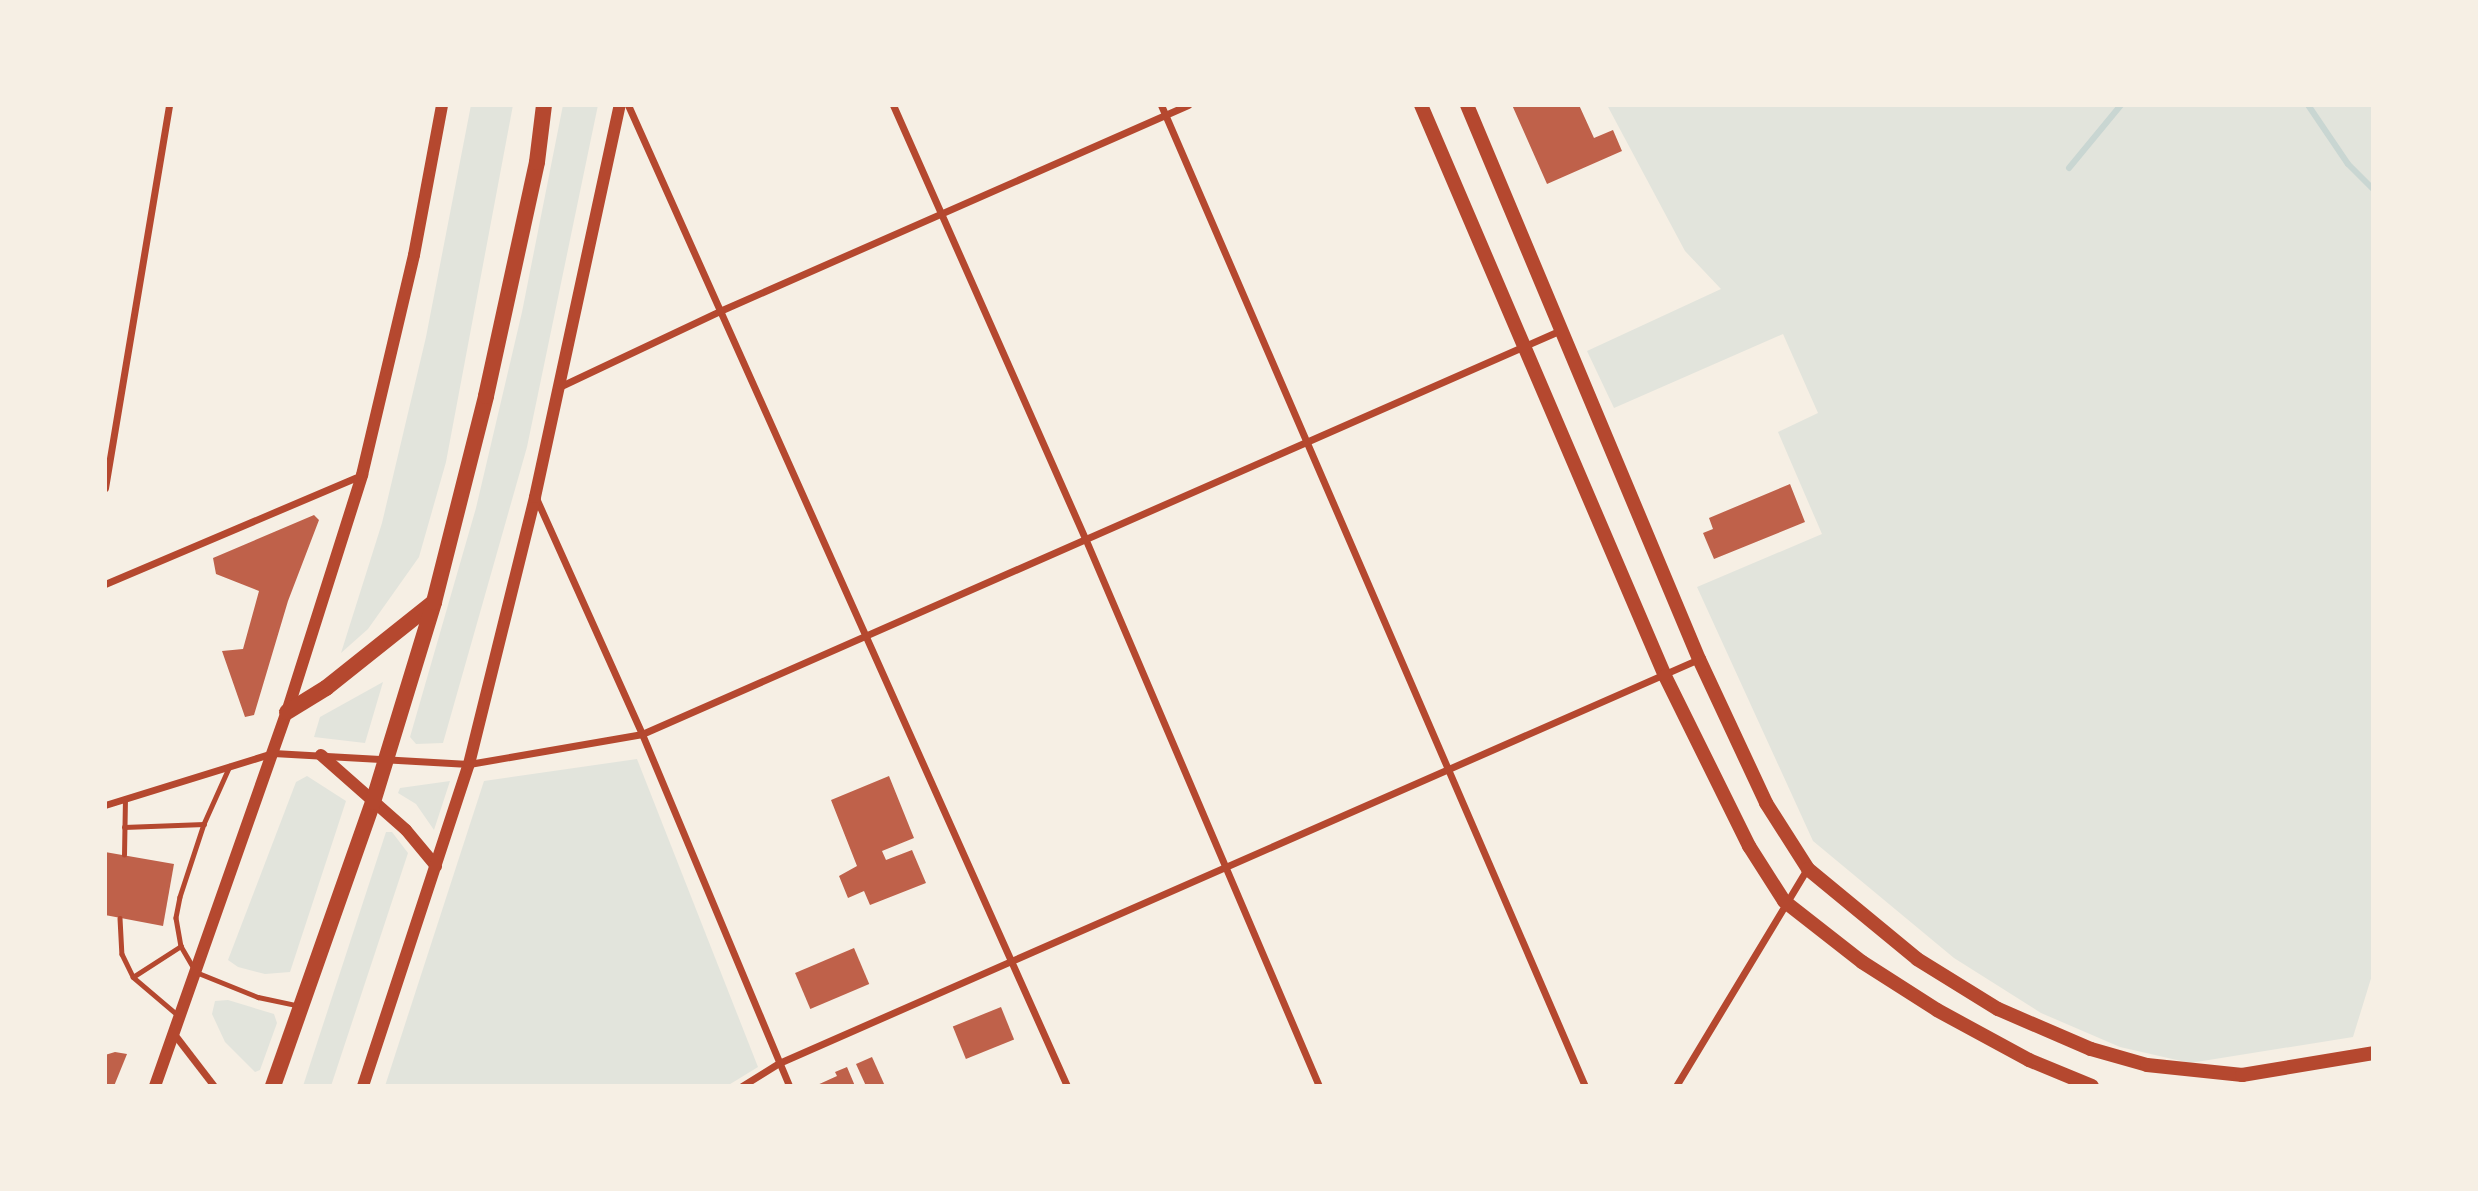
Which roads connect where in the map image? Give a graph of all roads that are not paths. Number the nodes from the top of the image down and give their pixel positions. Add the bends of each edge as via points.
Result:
1 (169, 105) edge
2 (442, 105) edge
3 (544, 105) edge
4 (620, 105) edge
5 (628, 105) edge
6 (893, 105) edge
7 (1161, 105) edge
8 (1188, 105) edge
9 (1421, 105) edge
10 (1466, 105) edge
11 (1165, 115) junction
12 (940, 212) junction
13 (722, 310) junction
14 (1561, 330) junction
15 (1525, 345) junction
16 (558, 387) junction
17 (1304, 440) junction
18 (107, 463) edge
19 (362, 475) junction
20 (105, 488) edge
21 (535, 497) junction
22 (1085, 538) junction
23 (105, 583) edge
24 (434, 602) junction
25 (866, 635) junction
26 (1699, 659) junction
27 (1665, 676) junction
28 (287, 712) junction
29 (642, 734) junction
30 (273, 753) junction
31 (321, 755) junction
32 (386, 760) junction
33 (232, 762) junction
34 (469, 764) junction
35 (1451, 768) junction
36 (125, 799) junction
37 (373, 802) junction
38 (105, 805) edge
39 (204, 824) junction
40 (124, 827) junction
41 (124, 855) dead end
42 (436, 866) junction
43 (1226, 867) junction
44 (1808, 869) junction
45 (1784, 901) junction
46 (120, 918) dead end
47 (181, 946) junction
48 (1013, 960) junction
49 (196, 972) junction
50 (133, 976) junction
51 (303, 1006) junction
52 (180, 1016) junction
53 (174, 1034) junction
54 (2373, 1053) edge
55 (779, 1063) junction
56 (2243, 1080) edge
57 (155, 1086) edge
58 (215, 1086) edge
59 (273, 1086) edge
60 (363, 1086) edge
61 (742, 1086) edge
62 (789, 1086) edge
63 (1067, 1086) edge
64 (1319, 1086) edge
65 (1585, 1086) edge
66 (1676, 1086) edge
67 (2092, 1086) edge

1 - 18 street
2 - 19 street via 414,256
3 - 24 highway via 537,162 486,396
4 - 16 street
5 - 13 street
6 - 12 street
7 - 11 street
8 - 11 street
9 - 15 main road
10 - 14 main road
11 - 12 street
11 - 17 street
12 - 13 street
12 - 22 street
13 - 16 street
13 - 25 street
14 - 15 street
14 - 26 main road
15 - 17 street
15 - 27 main road
16 - 21 street
17 - 22 street
17 - 35 street
18 - 20 street
19 - 23 street
19 - 28 street
21 - 29 street
21 - 34 street
22 - 25 street
22 - 43 street
24 - 28 highway via 326,688
24 - 32 highway
25 - 29 street
25 - 48 street
26 - 27 street
26 - 44 main road via 1766,803
27 - 35 street
27 - 45 main road via 1749,846
28 - 30 street
29 - 34 street
29 - 55 street
30 - 31 street
30 - 33 street
30 - 49 street
31 - 32 street
31 - 37 street
32 - 34 street
32 - 37 highway
33 - 36 street
33 - 39 lane
34 - 42 street
35 - 43 street
35 - 65 street
36 - 38 street
36 - 40 lane
37 - 42 street via 406,830
37 - 51 highway
39 - 40 lane
39 - 47 lane via 176,918
40 - 41 lane
42 - 60 street
43 - 48 street
43 - 64 street
44 - 45 street
44 - 56 main road via 1917,959 2046,1033 2147,1065
45 - 66 street
45 - 67 main road via 1863,962 1937,1010 2029,1060
46 - 50 lane via 122,954
47 - 49 lane
47 - 50 lane
48 - 55 street
48 - 63 street
49 - 51 lane via 258,997
49 - 52 street
50 - 52 lane
51 - 59 highway
52 - 53 street
53 - 57 street
53 - 58 street
54 - 56 main road
55 - 61 street
55 - 62 street

